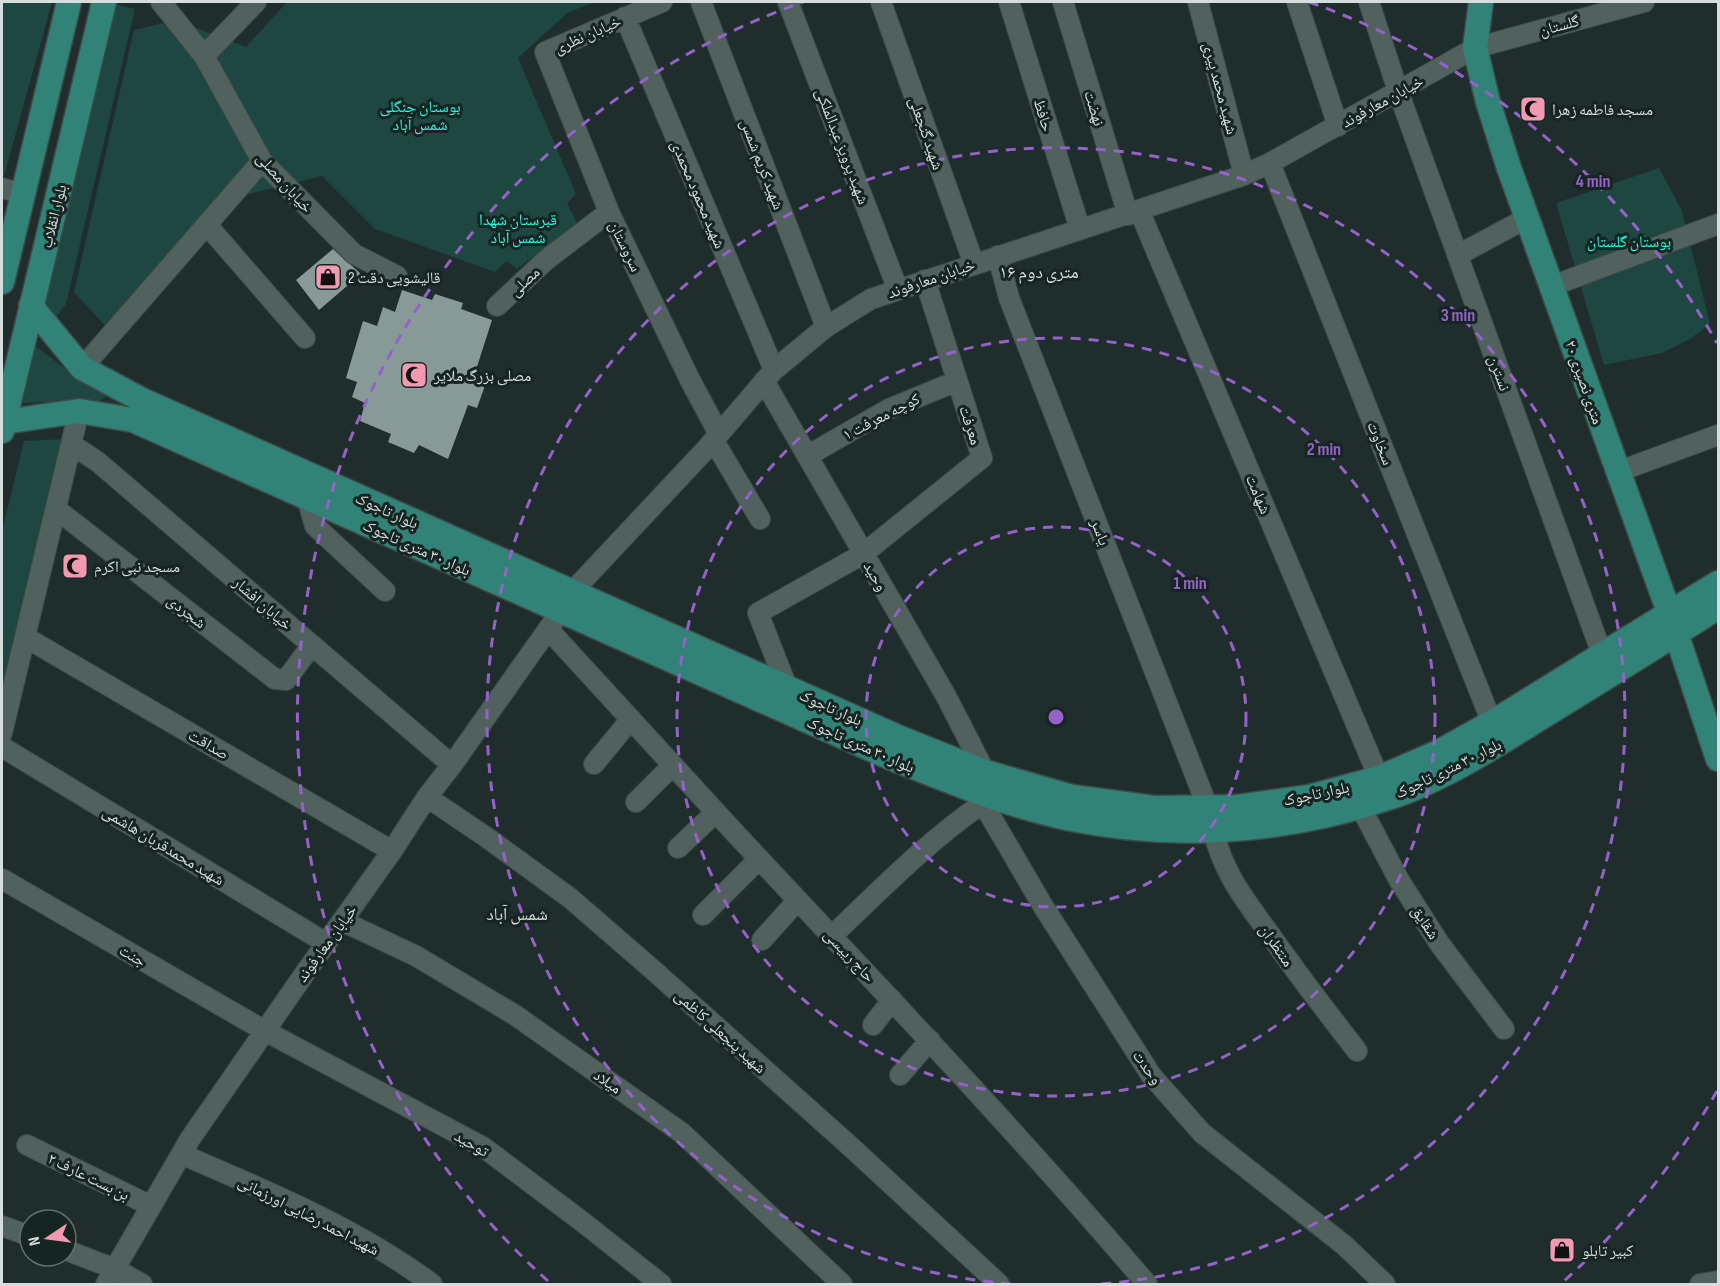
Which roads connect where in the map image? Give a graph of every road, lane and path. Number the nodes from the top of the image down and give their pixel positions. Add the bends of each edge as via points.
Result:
1 (69, 2) edge
2 (104, 2) edge
3 (161, 2) edge
4 (256, 2) edge
5 (662, 2) edge
6 (701, 2) edge
7 (788, 2) edge
8 (881, 2) edge
9 (1009, 2) edge
10 (1063, 2) edge
11 (1198, 2) edge
12 (1297, 2) edge
13 (1369, 2) edge
14 (1481, 2) edge
15 (1644, 2) edge
16 (1617, 5) edge
17 (625, 17) junction
18 (1475, 48) junction
19 (545, 52) joint
20 (204, 56) junction
21 (1398, 91) junction
22 (1338, 126) junction
23 (262, 161) junction
24 (1270, 163) junction
25 (1244, 175) junction
26 (12, 191) edge
27 (609, 212) junction
28 (1133, 213) junction
29 (1527, 218) junction
30 (1719, 224) edge
31 (207, 225) junction
32 (1080, 229) junction
33 (1458, 255) junction
34 (998, 256) junction
35 (974, 264) junction
36 (398, 276) dead end
37 (925, 280) junction
38 (2, 282) edge
39 (1552, 286) junction
40 (898, 290) junction
41 (31, 306) junction
42 (497, 306) dead end
43 (826, 327) junction
44 (305, 338) dead end
45 (82, 368) junction
46 (769, 375) junction
47 (957, 381) junction
48 (79, 411) junction
49 (3, 427) edge
50 (1719, 435) edge
51 (716, 437) junction
52 (71, 444) junction
53 (807, 456) junction
54 (1617, 472) junction
55 (307, 498) junction
56 (56, 509) junction
57 (760, 519) dead end
58 (863, 554) junction
59 (1719, 583) edge
60 (385, 591) dead end
61 (1719, 607) edge
62 (560, 611) junction
63 (1672, 624) junction
64 (25, 637) junction
65 (312, 645) junction
66 (1602, 654) junction
67 (787, 687) junction
68 (631, 719) junction
69 (1492, 723) junction
70 (2, 733) edge
71 (2, 747) edge
72 (1719, 759) edge
73 (594, 764) dead end
74 (452, 765) junction
75 (673, 765) junction
76 (1379, 778) junction
77 (982, 790) junction
78 (427, 797) junction
79 (636, 802) dead end
80 (1360, 806) junction
81 (716, 812) junction
82 (1210, 819) junction
83 (678, 848) dead end
84 (393, 850) junction
85 (759, 859) junction
86 (2, 879) edge
87 (798, 900) junction
88 (704, 915) dead end
89 (342, 921) junction
90 (832, 936) junction
91 (762, 940) dead end
92 (326, 943) junction
93 (892, 1000) junction
94 (873, 1025) dead end
95 (1504, 1029) dead end
96 (265, 1031) junction
97 (930, 1040) junction
98 (1357, 1050) dead end
99 (900, 1075) dead end
100 (27, 1145) dead end
101 (181, 1154) junction
102 (151, 1206) junction
103 (2, 1226) edge
104 (18, 1232) edge
105 (78, 1257) edge
106 (110, 1277) edge
107 (1719, 1281) edge
108 (142, 1284) edge
109 (432, 1284) edge
110 (661, 1284) edge
111 (842, 1284) edge
112 (999, 1284) edge
113 (1147, 1284) edge
114 (1385, 1284) edge
115 (1700, 1284) edge

1 - 26 main road
2 - 41 main road, بلوار انقلاب
3 - 20 street, خیابان مصلی
4 - 20 street
5 - 17 street, خیابان نظری
6 - 43 street, شهید کریم شمس
7 - 40 street, شهید پرویز عبدالملکی
8 - 35 street, شهید گنجعلی
9 - 32 street, حافظ
10 - 28 street, نهضت
11 - 25 street, شهید محمد پیری
12 - 22 street
13 - 21 street, نسترن
14 - 18 main road, ۲۰ متری نصیری
15 - 16 street, گلستان
16 - 18 street, گلستان
17 - 19 street, خیابان نظری
17 - 46 street, شهید محمود محمدی
18 - 21 street, خیابان معارفوند
18 - 29 main road, ۲۰ متری نصیری via 1488,102
19 - 27 street, سروستان
20 - 23 street, خیابان مصلی
21 - 22 street, خیابان معارفوند
21 - 33 street, نسترن
22 - 24 street, خیابان معارفوند
23 - 31 street
23 - 36 street, خیابان مصلی via 354,254
24 - 25 street, خیابان معارفوند
24 - 69 street, سخاوت
25 - 28 street, خیابان معارفوند
26 - 38 main road
27 - 42 street, مصلی via 546,260
27 - 51 street, سروستان
28 - 32 street, خیابان معارفوند
28 - 76 street, شهامت
29 - 33 street
29 - 39 main road, ۲۰ متری نصیری
30 - 39 street
31 - 44 street
31 - 45 street
32 - 34 street, خیابان معارفوند
33 - 66 street, نسترن
34 - 35 street, خیابان معارفوند
34 - 82 street, یاسر via 1009,298
35 - 37 street, خیابان معارفوند
37 - 40 street, خیابان معارفوند
37 - 47 street, معرفت
39 - 54 main road, ۲۰ متری نصیری
40 - 43 street, خیابان معارفوند via 871,299
41 - 45 main road, بلوار تاجوک
41 - 49 main road, بلوار انقلاب
43 - 46 street, خیابان معارفوند
45 - 62 main road, بلوار تاجوک
46 - 51 street, خیابان معارفوند
46 - 53 street, وحید
47 - 53 street, کوچه معرفت ۱ via 889,409
47 - 58 street, معرفت via 982,458
48 - 49 main road, بلوار ۳۰ متری تاجوک
48 - 52 street
48 - 55 main road, بلوار ۳۰ متری تاجوک via 133,420
50 - 54 street
51 - 57 street, سروستان
51 - 62 street, خیابان معارفوند
52 - 56 street
52 - 65 street, خیابان افشار via 98,462
53 - 58 street, وحید
54 - 63 main road, ۲۰ متری نصیری
55 - 60 street via 315,526
55 - 62 main road, بلوار ۳۰ متری تاجوک
56 - 64 street
56 - 65 street, شجردی via 275,679 286,680
58 - 67 street via 758,613
58 - 77 street, وحید via 946,696
59 - 63 main road, بلوار ۳۰ متری تاجوک
61 - 63 main road, بلوار ۳۰ متری تاجوک
62 - 67 main road, بلوار تاجوک
62 - 68 street, حاج رییسی
62 - 74 street, خیابان معارفوند
62 - 77 main road, بلوار ۳۰ متری تاجوک via 891,758
63 - 66 main road, بلوار تاجوک
63 - 72 main road, ۲۰ متری نصیری
63 - 80 main road, بلوار ۳۰ متری تاجوک via 1509,738 1449,771 1386,799
64 - 70 street
64 - 84 street, صداقت
65 - 74 street, خیابان افشار
66 - 69 main road, بلوار تاجوک
67 - 77 main road, بلوار تاجوک via 900,738
68 - 73 street
68 - 75 street, حاج رییسی
69 - 76 main road, بلوار تاجوک via 1440,752
71 - 92 street, شهید محمدقربان هاشمی
74 - 78 street, خیابان معارفوند
75 - 79 street
75 - 81 street, حاج رییسی
76 - 82 main road, بلوار تاجوک via 1309,797 1237,807
77 - 82 main road, بلوار ۳۰ متری تاجوک via 1067,818 1153,830
77 - 90 street via 966,815
77 - 114 street, وحدت via 1043,906 1151,1075 1202,1133 1344,1245
78 - 84 street, خیابان معارفوند
78 - 112 street, شهید پنجعلی کاظمی via 570,898
80 - 82 main road, بلوار ۳۰ متری تاجوک via 1314,819 1239,829
80 - 95 street, شقایق via 1427,925
81 - 83 street
81 - 85 street, حاج رییسی
82 - 98 street, منتظران via 1218,852 1237,889
84 - 89 street, خیابان معارفوند
85 - 87 street, حاج رییسی
85 - 88 street
86 - 96 street, جنت
87 - 90 street, حاج رییسی
87 - 91 street
89 - 92 street, خیابان معارفوند
89 - 111 street, میلاد via 416,956 515,1015 682,1133
90 - 93 street, حاج رییسی
92 - 96 street, خیابان معارفوند
93 - 94 street
93 - 97 street, حاج رییسی
96 - 101 street, خیابان معارفوند
96 - 110 street, توحید via 483,1148
97 - 99 street
97 - 113 street, حاج رییسی
100 - 102 street, بن بست عارف ۲
101 - 102 street, خیابان معارفوند
101 - 109 street, شهید احمد رضایی اورزمانی via 339,1227
102 - 106 street, خیابان معارفوند
103 - 104 street
105 - 106 street
106 - 108 street
107 - 115 street

